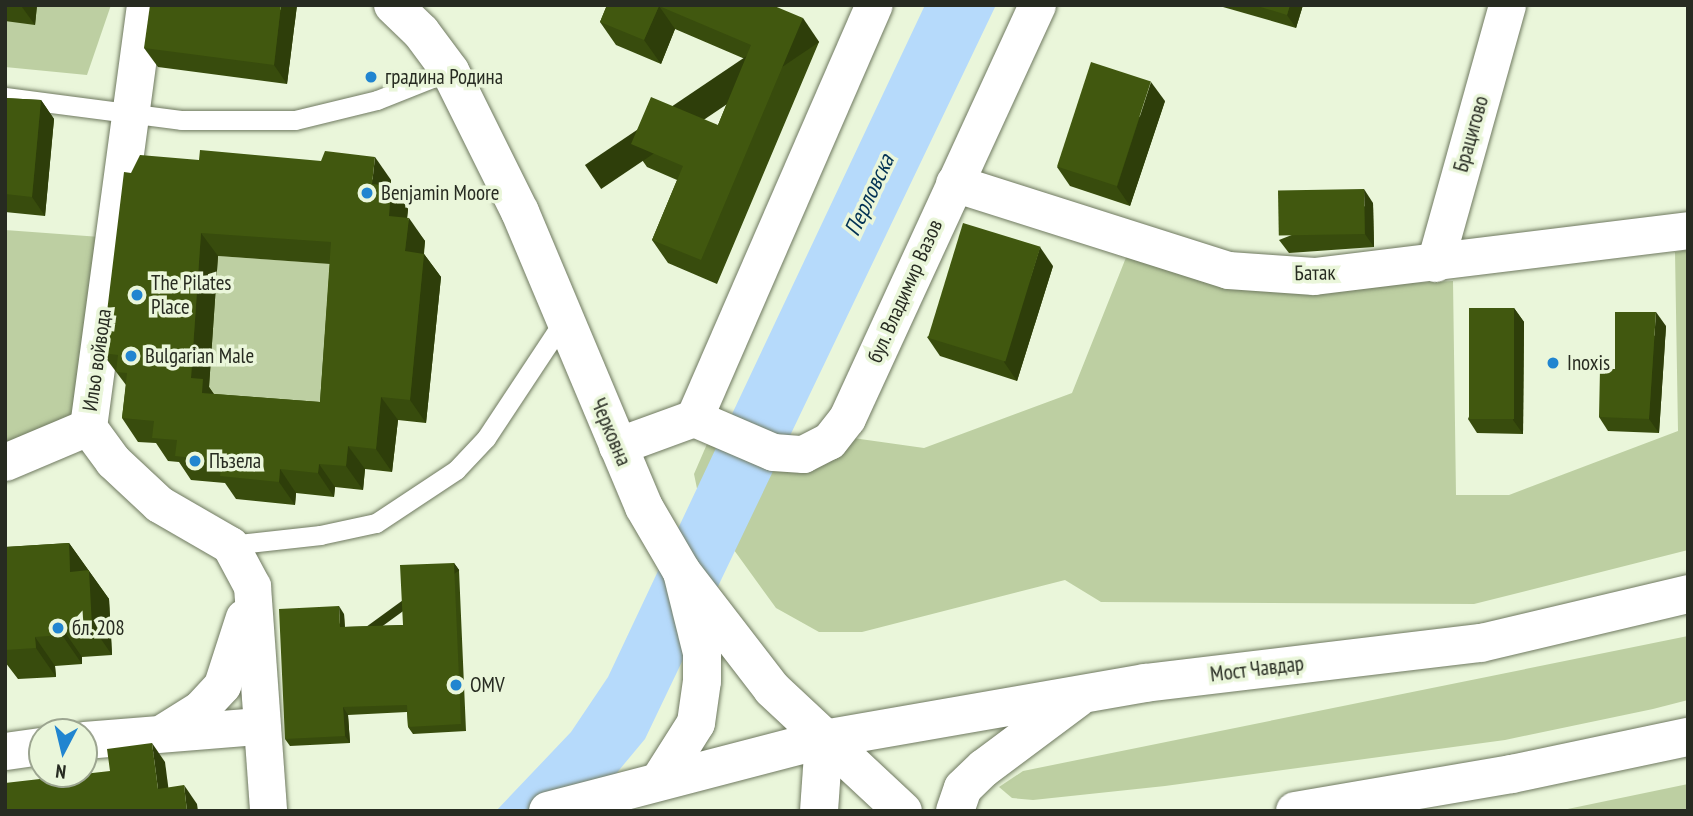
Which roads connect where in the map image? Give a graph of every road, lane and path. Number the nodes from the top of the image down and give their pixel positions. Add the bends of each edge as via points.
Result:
1 (145, 5) edge
2 (393, 5) edge
3 (874, 5) edge
4 (1037, 5) edge
5 (1507, 5) edge
6 (450, 71) junction
7 (5, 97) edge
8 (133, 111) junction
9 (954, 183) junction
10 (1688, 230) edge
11 (1434, 263) junction
12 (564, 320) junction
13 (694, 418) junction
14 (88, 427) junction
15 (617, 446) junction
16 (5, 462) edge
17 (230, 545) junction
18 (682, 572) junction
19 (252, 586) junction
20 (1688, 594) edge
21 (1085, 692) junction
22 (259, 726) junction
23 (165, 731) junction
24 (1688, 737) edge
25 (98, 738) edge
26 (824, 739) junction
27 (28, 748) edge
28 (5, 751) edge
29 (660, 780) junction
30 (268, 811) edge
31 (548, 811) edge
32 (819, 811) edge
33 (902, 811) edge
34 (955, 811) edge
35 (1296, 811) edge

1 - 8 street, Ильо войвода
2 - 6 main road, Черковна via 421,32
3 - 13 street
4 - 9 street, бул. Владимир Вазов
5 - 11 street, Брацигово
6 - 8 lane via 377,100 295,120 181,120
6 - 12 main road, Черковна via 520,212
7 - 8 lane
8 - 14 street, Ильо войвода
9 - 11 street, Батак via 1228,270 1314,276
9 - 13 street, бул. Владимир Вазов via 847,418 829,441 803,454 773,452
10 - 11 street, Батак
12 - 15 main road, Черковна
12 - 17 lane via 486,438 456,470 376,523 320,535
13 - 15 street
14 - 16 street
14 - 17 street, Ильо войвода via 113,461 159,504
15 - 18 main road, Черковна via 644,507
17 - 19 street
18 - 26 main road, Черковна via 772,689
18 - 29 main road via 702,653 702,681 696,723
19 - 22 street
19 - 23 street via 222,685 199,710
20 - 21 main road, Мост Чавдар via 1481,643
21 - 26 main road, Мост Чавдар
21 - 34 main road via 984,768 963,788
22 - 23 street
22 - 30 street
23 - 25 street
24 - 35 main road via 1512,774
26 - 29 main road
26 - 32 main road
26 - 33 main road, Черковна
27 - 28 street
29 - 31 main road

